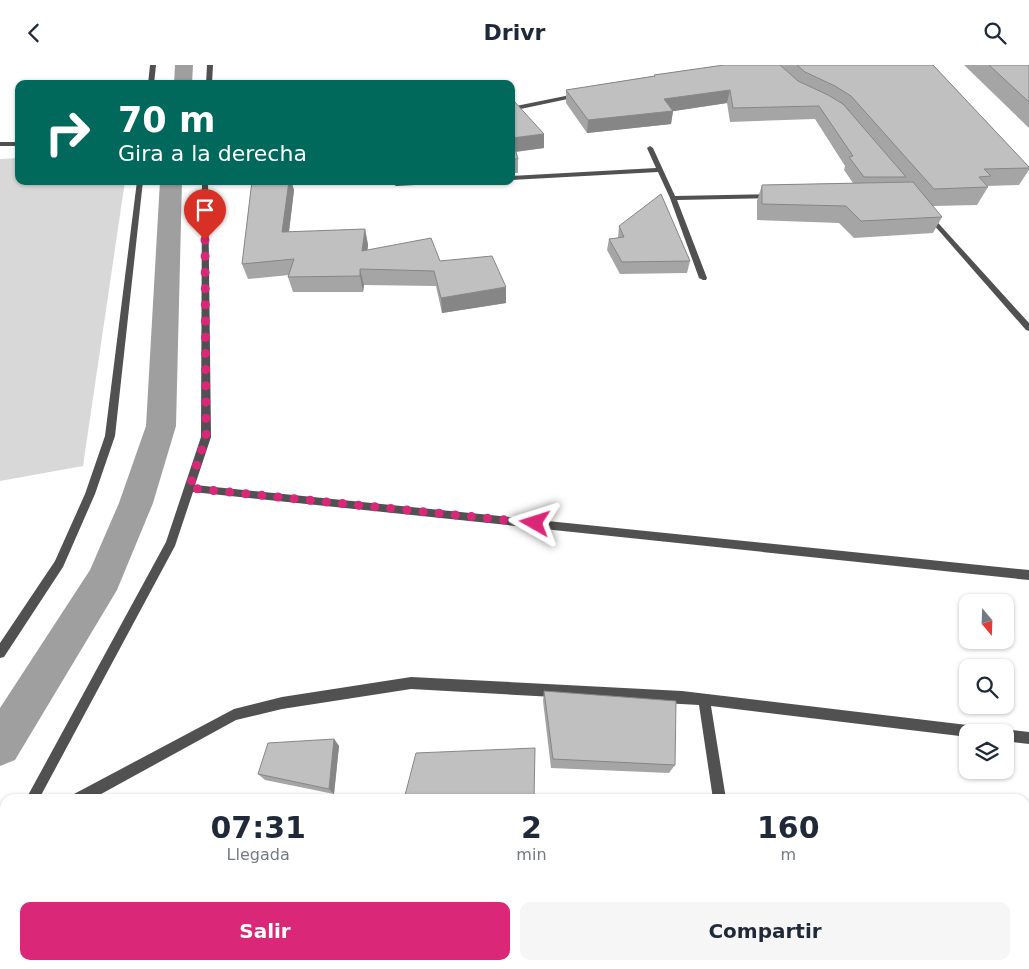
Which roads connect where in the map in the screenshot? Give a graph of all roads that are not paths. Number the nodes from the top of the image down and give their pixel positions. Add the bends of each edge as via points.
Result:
1 (154, 65) edge
2 (210, 65) edge
3 (152, 80) edge
4 (209, 80) edge
5 (587, 94) edge
6 (515, 108) edge
7 (0, 144) edge
8 (15, 144) edge
9 (650, 148) dead end
10 (660, 170) junction
11 (515, 178) edge
12 (140, 185) edge
13 (205, 185) edge
14 (781, 196) edge
15 (673, 198) junction
16 (920, 206) edge
17 (703, 278) dead end
18 (1029, 328) edge
19 (189, 488) junction
20 (1029, 575) edge
21 (0, 653) edge
22 (704, 700) junction
23 (959, 730) edge
24 (1014, 736) edge
25 (1029, 738) edge
26 (35, 794) edge
27 (88, 794) edge
28 (719, 794) edge

1 - 3 street
2 - 4 street
5 - 6 street
7 - 8 street
9 - 10 street
10 - 11 street
10 - 15 street
12 - 21 street via 110,436 90,495 59,564
13 - 19 street via 206,437
14 - 15 street
15 - 17 street
16 - 18 street
19 - 20 street
19 - 26 street via 171,543
22 - 23 street
22 - 27 street via 411,683 282,703 234,715
22 - 28 street
24 - 25 street

